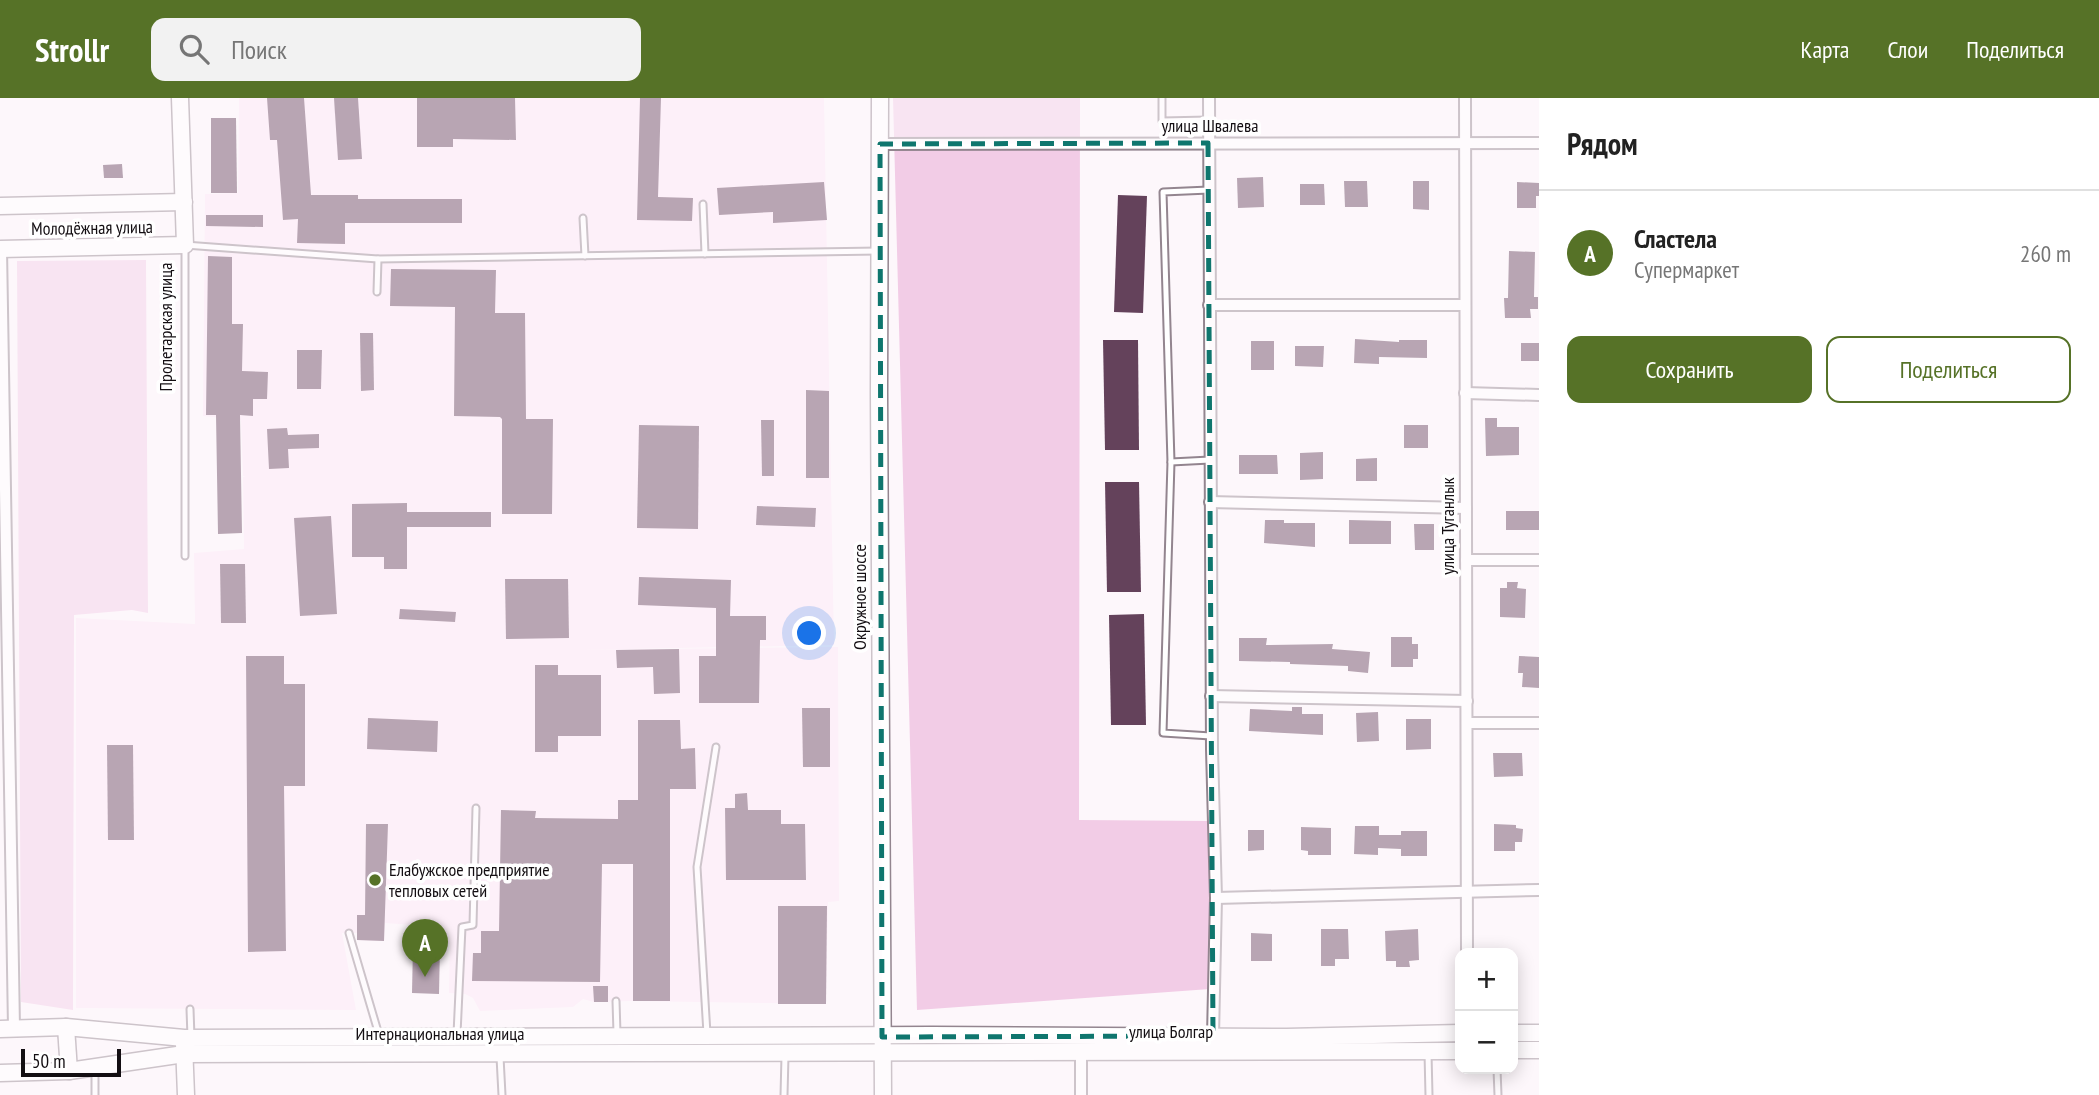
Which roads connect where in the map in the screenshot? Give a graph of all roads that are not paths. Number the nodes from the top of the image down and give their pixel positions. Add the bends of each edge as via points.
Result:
1 (180, 98) edge
2 (880, 98) edge
3 (1162, 98) edge
4 (1209, 98) edge
5 (1465, 98) edge
6 (1209, 120) junction
7 (1209, 143) junction
8 (1465, 143) junction
9 (1539, 143) edge
10 (880, 144) junction
11 (1209, 190) junction
12 (184, 202) junction
13 (703, 204) dead end
14 (0, 206) edge
15 (583, 218) dead end
16 (185, 245) junction
17 (0, 249) edge
18 (880, 251) junction
19 (705, 254) junction
20 (585, 256) junction
21 (378, 259) junction
22 (377, 292) dead end
23 (1209, 305) junction
24 (1465, 305) junction
25 (1465, 393) junction
26 (1539, 395) edge
27 (1210, 460) junction
28 (1171, 462) junction
29 (1210, 502) junction
30 (1466, 508) junction
31 (185, 556) dead end
32 (1466, 560) junction
33 (1539, 560) edge
34 (1211, 696) junction
35 (1467, 701) junction
36 (1467, 723) junction
37 (1539, 723) edge
38 (1212, 736) junction
39 (716, 747) dead end
40 (476, 808) dead end
41 (1467, 890) junction
42 (1539, 890) edge
43 (1216, 898) junction
44 (349, 933) dead end
45 (1467, 948) edge
46 (617, 1002) dead end
47 (190, 1009) dead end
48 (66, 1027) junction
49 (7, 1028) edge
50 (1455, 1033) edge
51 (1518, 1033) edge
52 (1539, 1033) edge
53 (1213, 1036) junction
54 (618, 1037) junction
55 (708, 1037) junction
56 (380, 1038) junction
57 (457, 1038) junction
58 (186, 1043) junction
59 (882, 1045) junction
60 (1539, 1050) edge
61 (1428, 1051) junction
62 (1455, 1051) edge
63 (1518, 1051) edge
64 (1081, 1052) junction
65 (500, 1054) junction
66 (785, 1054) junction
67 (94, 1068) junction
68 (69, 1072) junction
69 (0, 1073) edge
70 (1497, 1074) edge
71 (95, 1095) edge
72 (186, 1095) edge
73 (502, 1095) edge
74 (784, 1095) edge
75 (883, 1095) edge
76 (1081, 1095) edge
77 (1429, 1095) edge
78 (1498, 1095) edge

1 - 12 street, Пролетарская улица
2 - 10 street, Окружное шоссе
3 - 6 lane via 1162,121
4 - 6 street
5 - 8 street, улица Туганлык
6 - 7 street
7 - 8 street, улица Швалева
7 - 10 street, улица Швалева
7 - 11 street
8 - 9 street, улица Швалева
8 - 24 street, улица Туганлык
10 - 18 street, Окружное шоссе
11 - 23 street
11 - 28 lane via 1163,192
12 - 14 street, Молодёжная улица
12 - 16 street, Пролетарская улица
13 - 19 lane
15 - 20 lane
16 - 17 street, Молодёжная улица
16 - 21 lane
16 - 31 lane, Пролетарская улица
17 - 49 street
18 - 19 lane
18 - 59 street, Окружное шоссе
19 - 20 lane
20 - 21 lane
21 - 22 lane
23 - 24 street
23 - 27 street
24 - 25 street, улица Туганлык
25 - 26 street
25 - 30 street, улица Туганлык
27 - 28 lane
27 - 29 street
28 - 38 lane via 1163,733
29 - 30 street
29 - 34 street
30 - 32 street, улица Туганлык
32 - 33 street
32 - 35 street, улица Туганлык
34 - 35 street
34 - 38 street
35 - 36 street, улица Туганлык
36 - 37 street
36 - 41 street, улица Туганлык
38 - 43 street
39 - 55 lane via 697,867
40 - 57 lane via 473,925 462,927
41 - 42 street
41 - 43 street
41 - 45 street, улица Туганлык
43 - 53 street
44 - 56 lane
46 - 54 lane
47 - 58 lane
48 - 49 street, Интернациональная улица
48 - 58 street, Интернациональная улица
48 - 68 street
50 - 53 street, улица Болгар
51 - 52 street
53 - 59 street, улица Болгар
54 - 55 street, Интернациональная улица
54 - 57 street, Интернациональная улица
55 - 59 street, Интернациональная улица
56 - 57 street, Интернациональная улица
56 - 58 street, Интернациональная улица
58 - 65 street, Интернациональная улица
58 - 67 street, Интернациональная улица
58 - 72 street
59 - 64 street, улица Болгар
59 - 66 street, Интернациональная улица
59 - 75 street, Окружное шоссе
60 - 63 street
61 - 62 street, улица Болгар
61 - 64 street, улица Болгар
61 - 77 lane
64 - 76 street
65 - 66 street, Интернациональная улица
65 - 73 lane
66 - 74 lane
67 - 68 street, Интернациональная улица
67 - 71 lane
68 - 69 street, Интернациональная улица
70 - 78 lane

